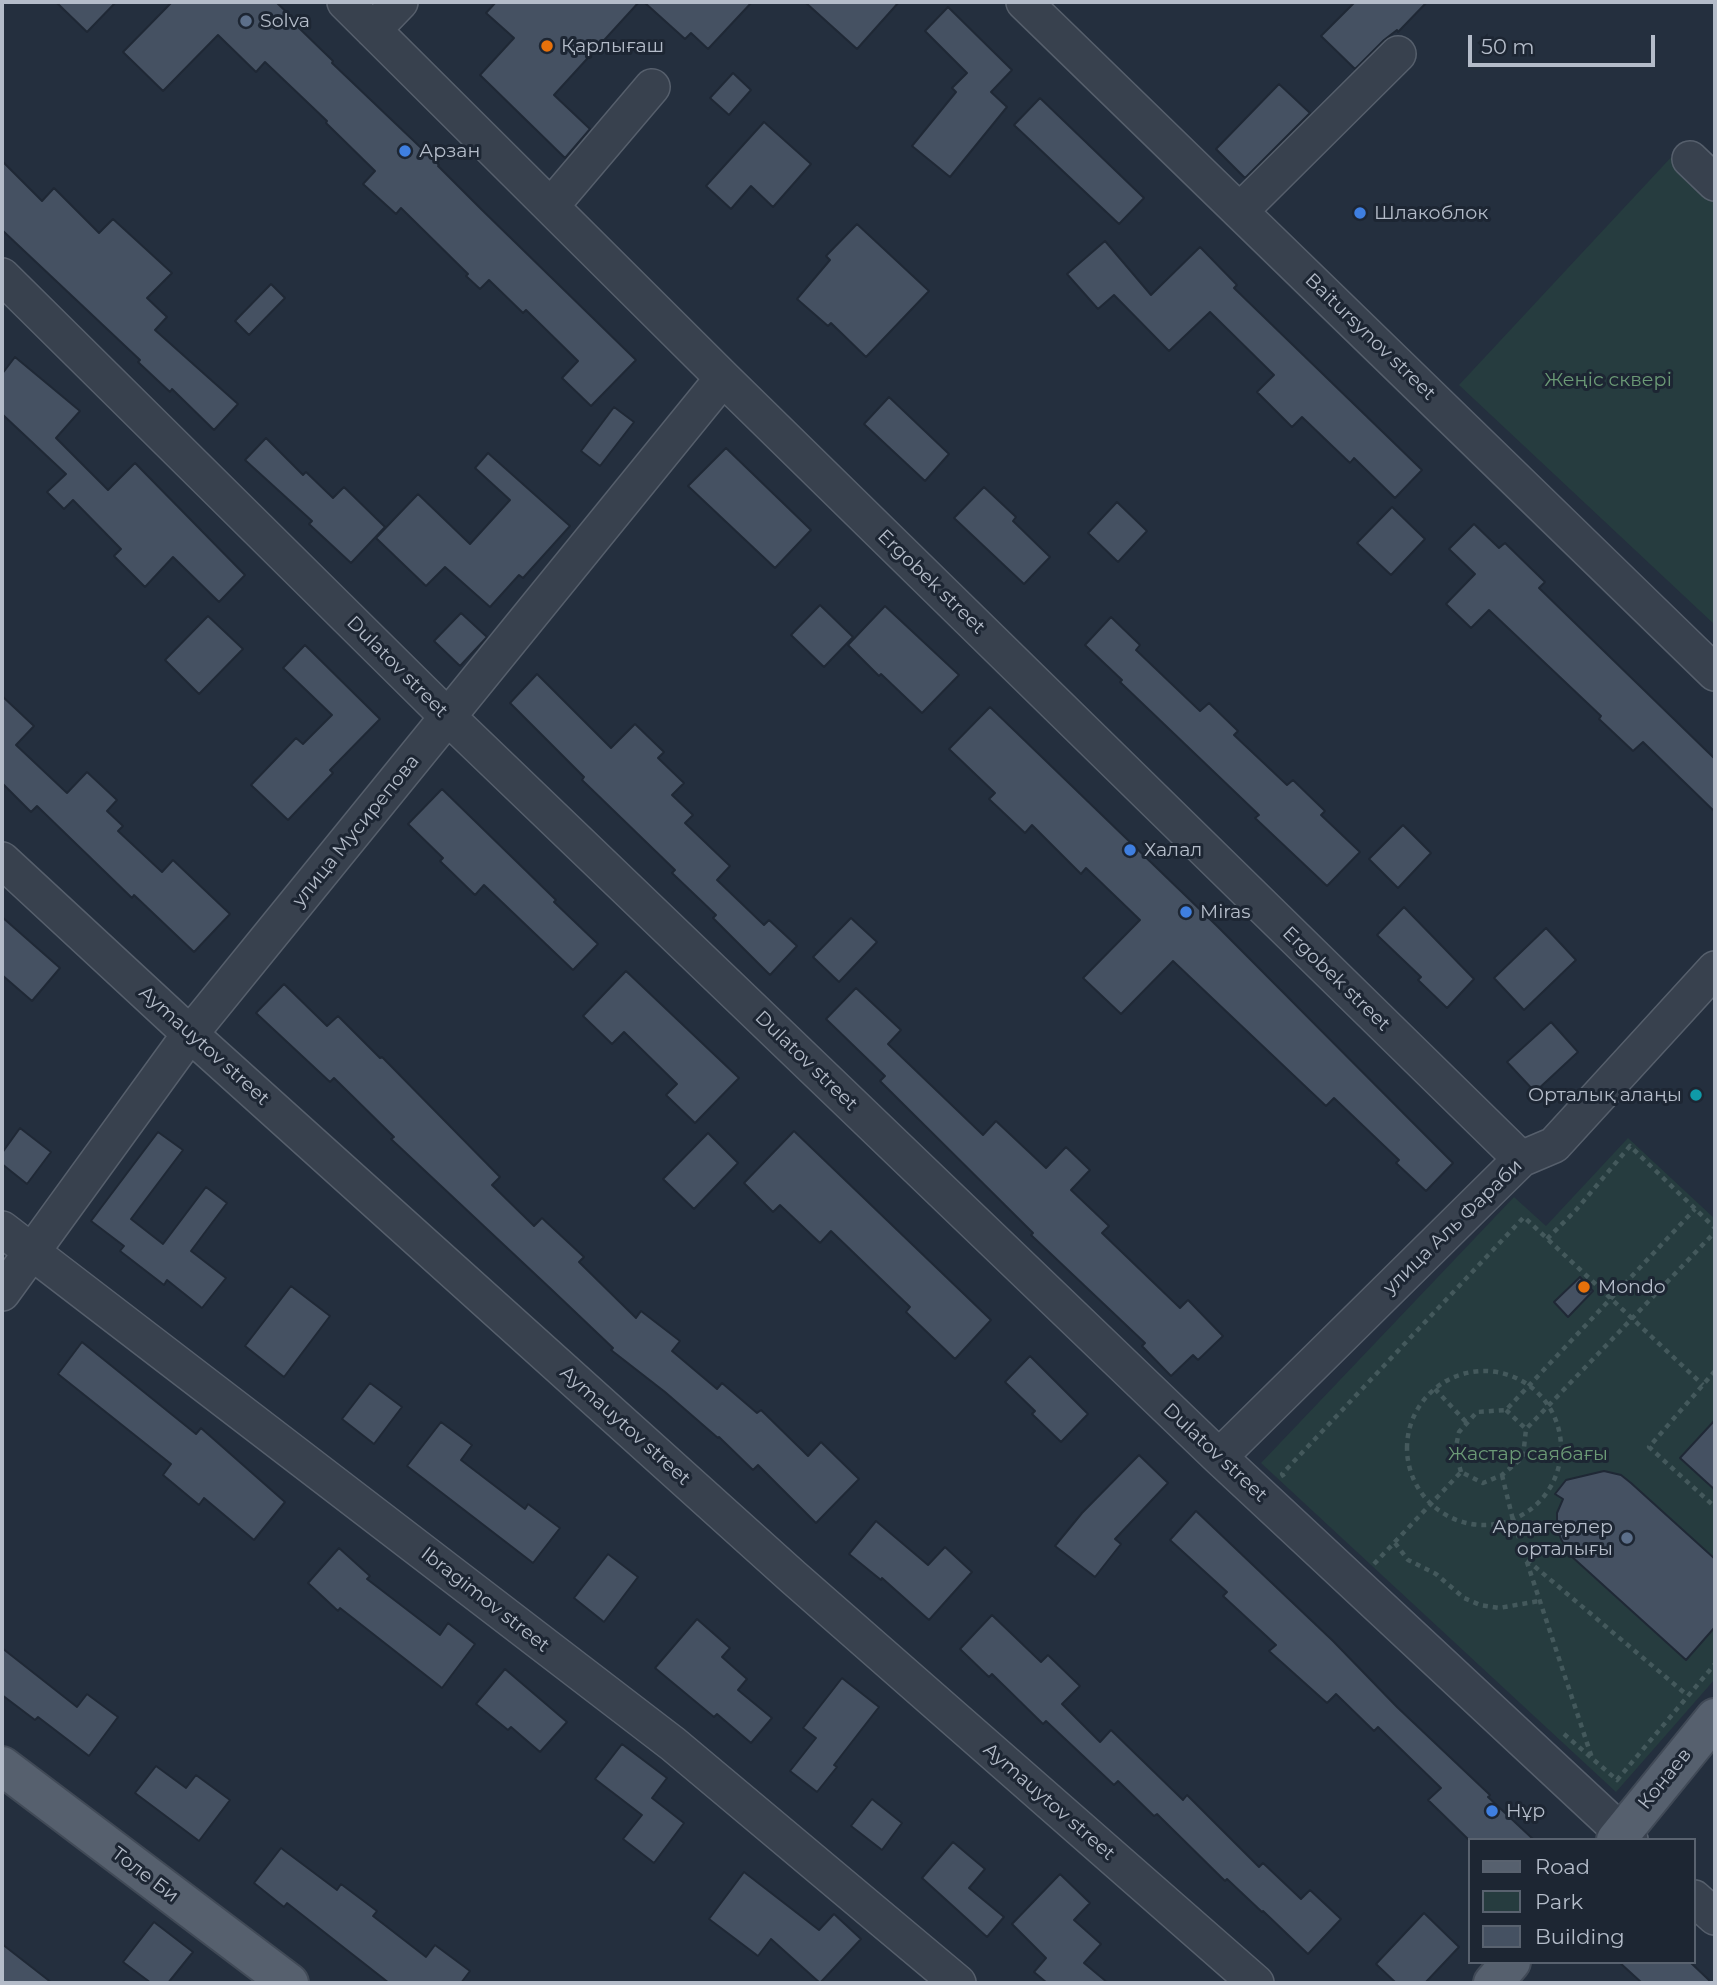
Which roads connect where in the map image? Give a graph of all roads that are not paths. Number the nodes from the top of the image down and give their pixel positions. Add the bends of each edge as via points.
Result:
1 (345, 2) edge
2 (400, 2) edge
3 (1024, 2) edge
4 (373, 30) junction
5 (1398, 54) dead end
6 (652, 87) dead end
7 (1690, 159) dead end
8 (1715, 183) edge
9 (551, 206) junction
10 (1240, 211) junction
11 (2, 276) edge
12 (723, 378) junction
13 (1715, 673) edge
14 (449, 718) junction
15 (2, 860) edge
16 (1715, 969) edge
17 (190, 1034) junction
18 (1521, 1159) junction
19 (2, 1229) edge
20 (32, 1252) junction
21 (2, 1293) edge
22 (1219, 1457) junction
23 (1701, 1707) edge
24 (2, 1766) edge
25 (1623, 1837) edge
26 (1696, 1900) edge
27 (1715, 1917) edge
28 (1509, 1964) edge
29 (289, 1983) edge
30 (958, 1983) edge
31 (1256, 1983) edge
32 (1493, 1983) edge

1 - 4 street, Ergobek street
2 - 4 street
3 - 10 street, Baitursynov street
4 - 9 street, Ergobek street
5 - 10 street
6 - 9 street
7 - 8 street
9 - 12 street, Ergobek street
10 - 13 street, Baitursynov street
11 - 14 street, Dulatov street
12 - 14 street, улица Мусирепова
12 - 18 street, Ergobek street
14 - 17 street, улица Мусирепова
14 - 22 street, Dulatov street
15 - 17 street, Aymauytov street
16 - 18 street, улица Аль Фараби via 1554,1146
17 - 20 street, улица Мусирепова
17 - 31 street, Aymauytov street via 793,1577
18 - 22 street, улица Аль Фараби
19 - 20 street, Ibragimov street
20 - 21 street, улица Мусирепова
20 - 30 street, Ibragimov street via 673,1744
22 - 25 street, Dulatov street
23 - 25 main road, Конаев
24 - 29 main road, Толе Би
26 - 27 street
28 - 32 main road

